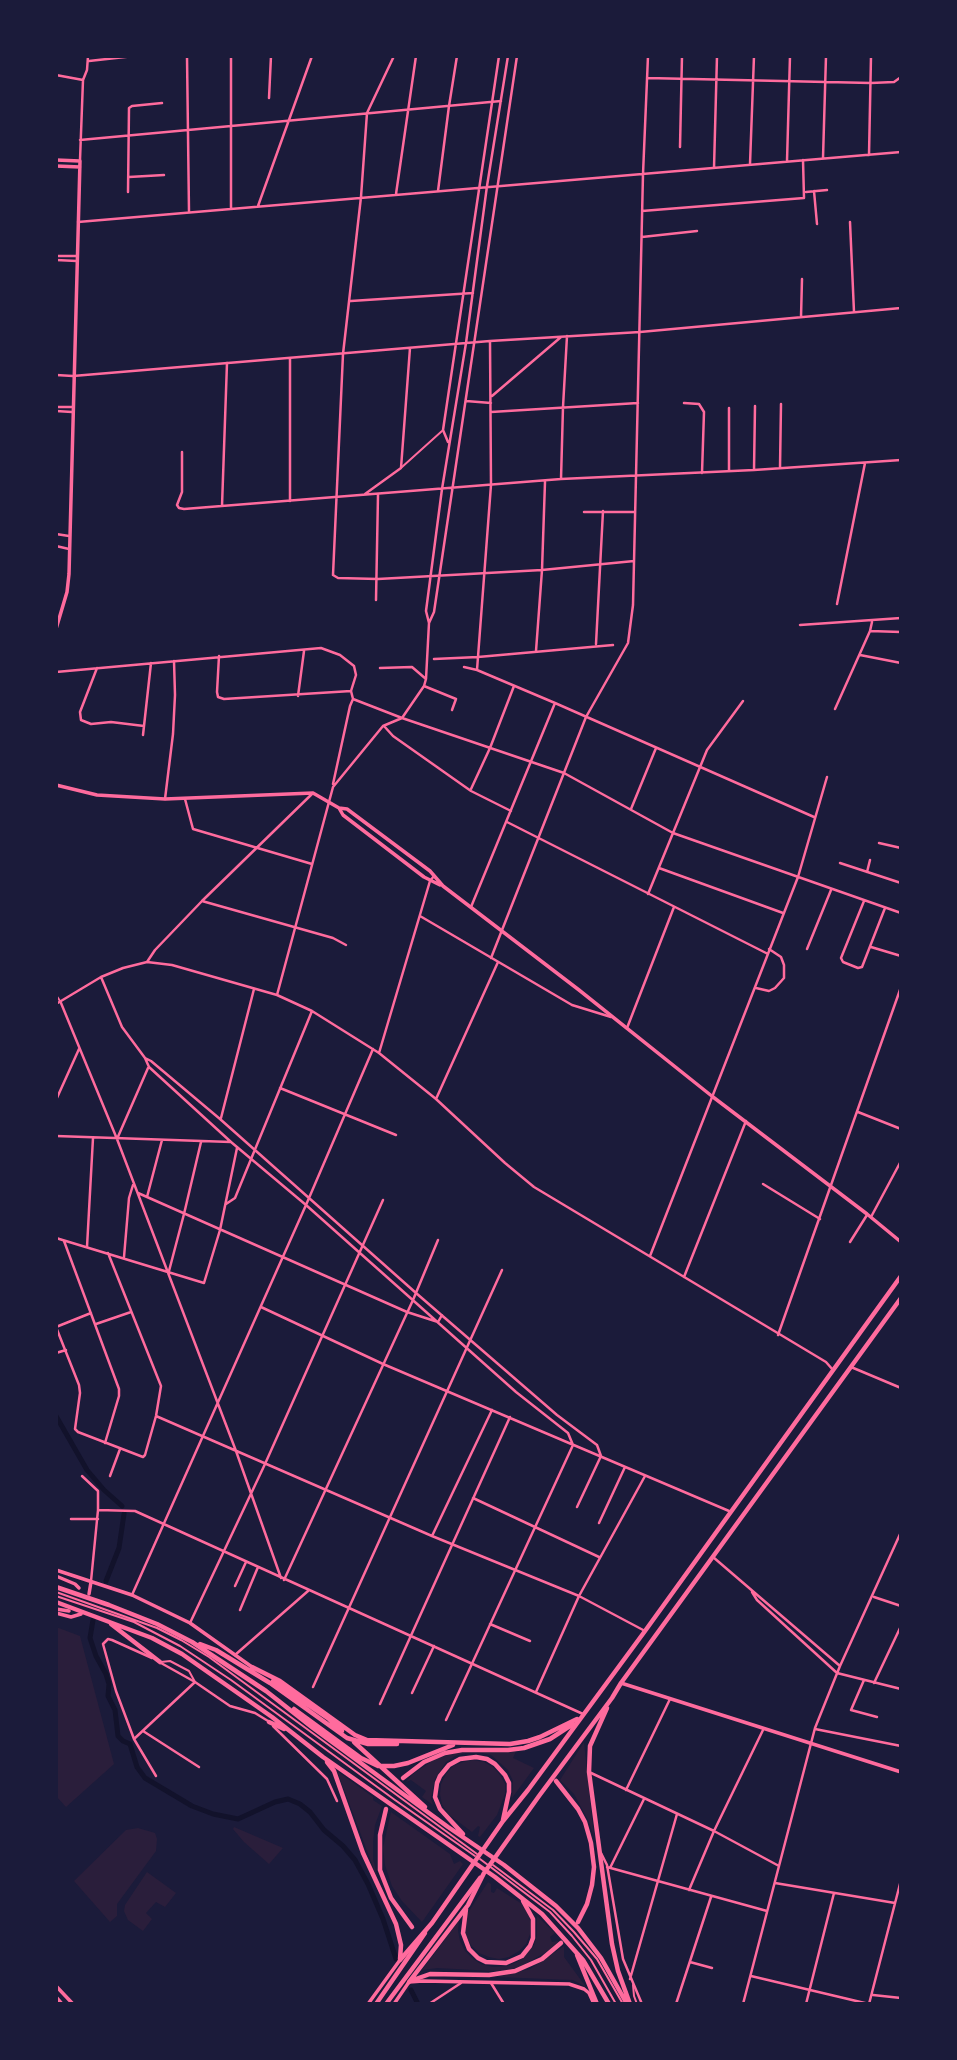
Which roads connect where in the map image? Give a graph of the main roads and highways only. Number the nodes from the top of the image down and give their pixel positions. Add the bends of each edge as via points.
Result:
1 (901, 1276) edge
2 (901, 1298) edge
3 (56, 1592) edge
4 (56, 1602) edge
5 (104, 1619) junction
6 (192, 1642) junction
7 (160, 1662) road end
8 (252, 1667) junction
9 (270, 1683) junction
10 (266, 1690) junction
11 (612, 1698) junction
12 (583, 1716) junction
13 (269, 1722) road end
14 (291, 1732) junction
15 (460, 1743) junction
16 (427, 1745) dead end
17 (323, 1757) junction
18 (403, 1778) dead end
19 (556, 1781) dead end
20 (386, 1809) dead end
21 (503, 1821) junction
22 (447, 1827) junction
23 (471, 1848) junction
24 (499, 1871) junction
25 (484, 1873) junction
26 (521, 1897) junction
27 (468, 1905) junction
28 (578, 1922) dead end
29 (432, 1923) junction
30 (412, 1927) dead end
31 (561, 1943) dead end
32 (576, 1951) junction
33 (376, 2004) edge
34 (386, 2004) edge
35 (596, 2004) edge
36 (609, 2004) edge
37 (627, 2004) edge

1 - 12 main road
2 - 11 main road
3 - 6 main road via 121,1609
4 - 5 main road
5 - 7 main road
5 - 14 main road via 182,1654
6 - 9 main road via 216,1650
6 - 10 main road
8 - 9 main road
8 - 15 main road via 300,1693 362,1738
8 - 22 main road via 329,1719
9 - 16 main road via 347,1738
10 - 15 main road via 379,1766 401,1765
10 - 22 main road
11 - 25 main road
11 - 37 main road via 590,1746 589,1772 612,1944
12 - 15 main road via 527,1741
12 - 18 main road via 541,1743 508,1750 450,1752 424,1762
12 - 21 main road
13 - 14 main road
14 - 17 main road
17 - 24 main road via 464,1856
17 - 29 main road via 334,1771 363,1853 396,1924 400,1960
19 - 28 main road via 578,1808 591,1843 592,1885
20 - 30 main road via 379,1844 380,1870 391,1898
21 - 23 main road via 509,1787 502,1770 476,1757 452,1763 438,1779 436,1800
21 - 29 main road
22 - 23 main road
23 - 24 main road
24 - 26 main road
24 - 37 main road via 556,1906 578,1928
25 - 27 main road
25 - 34 main road
26 - 27 main road via 531,1913 533,1938 525,1953 506,1963 482,1960 467,1945 463,1928
26 - 32 main road
27 - 31 main road via 409,1983 421,1975 515,1971 542,1959
29 - 33 main road
32 - 35 main road
32 - 36 main road

